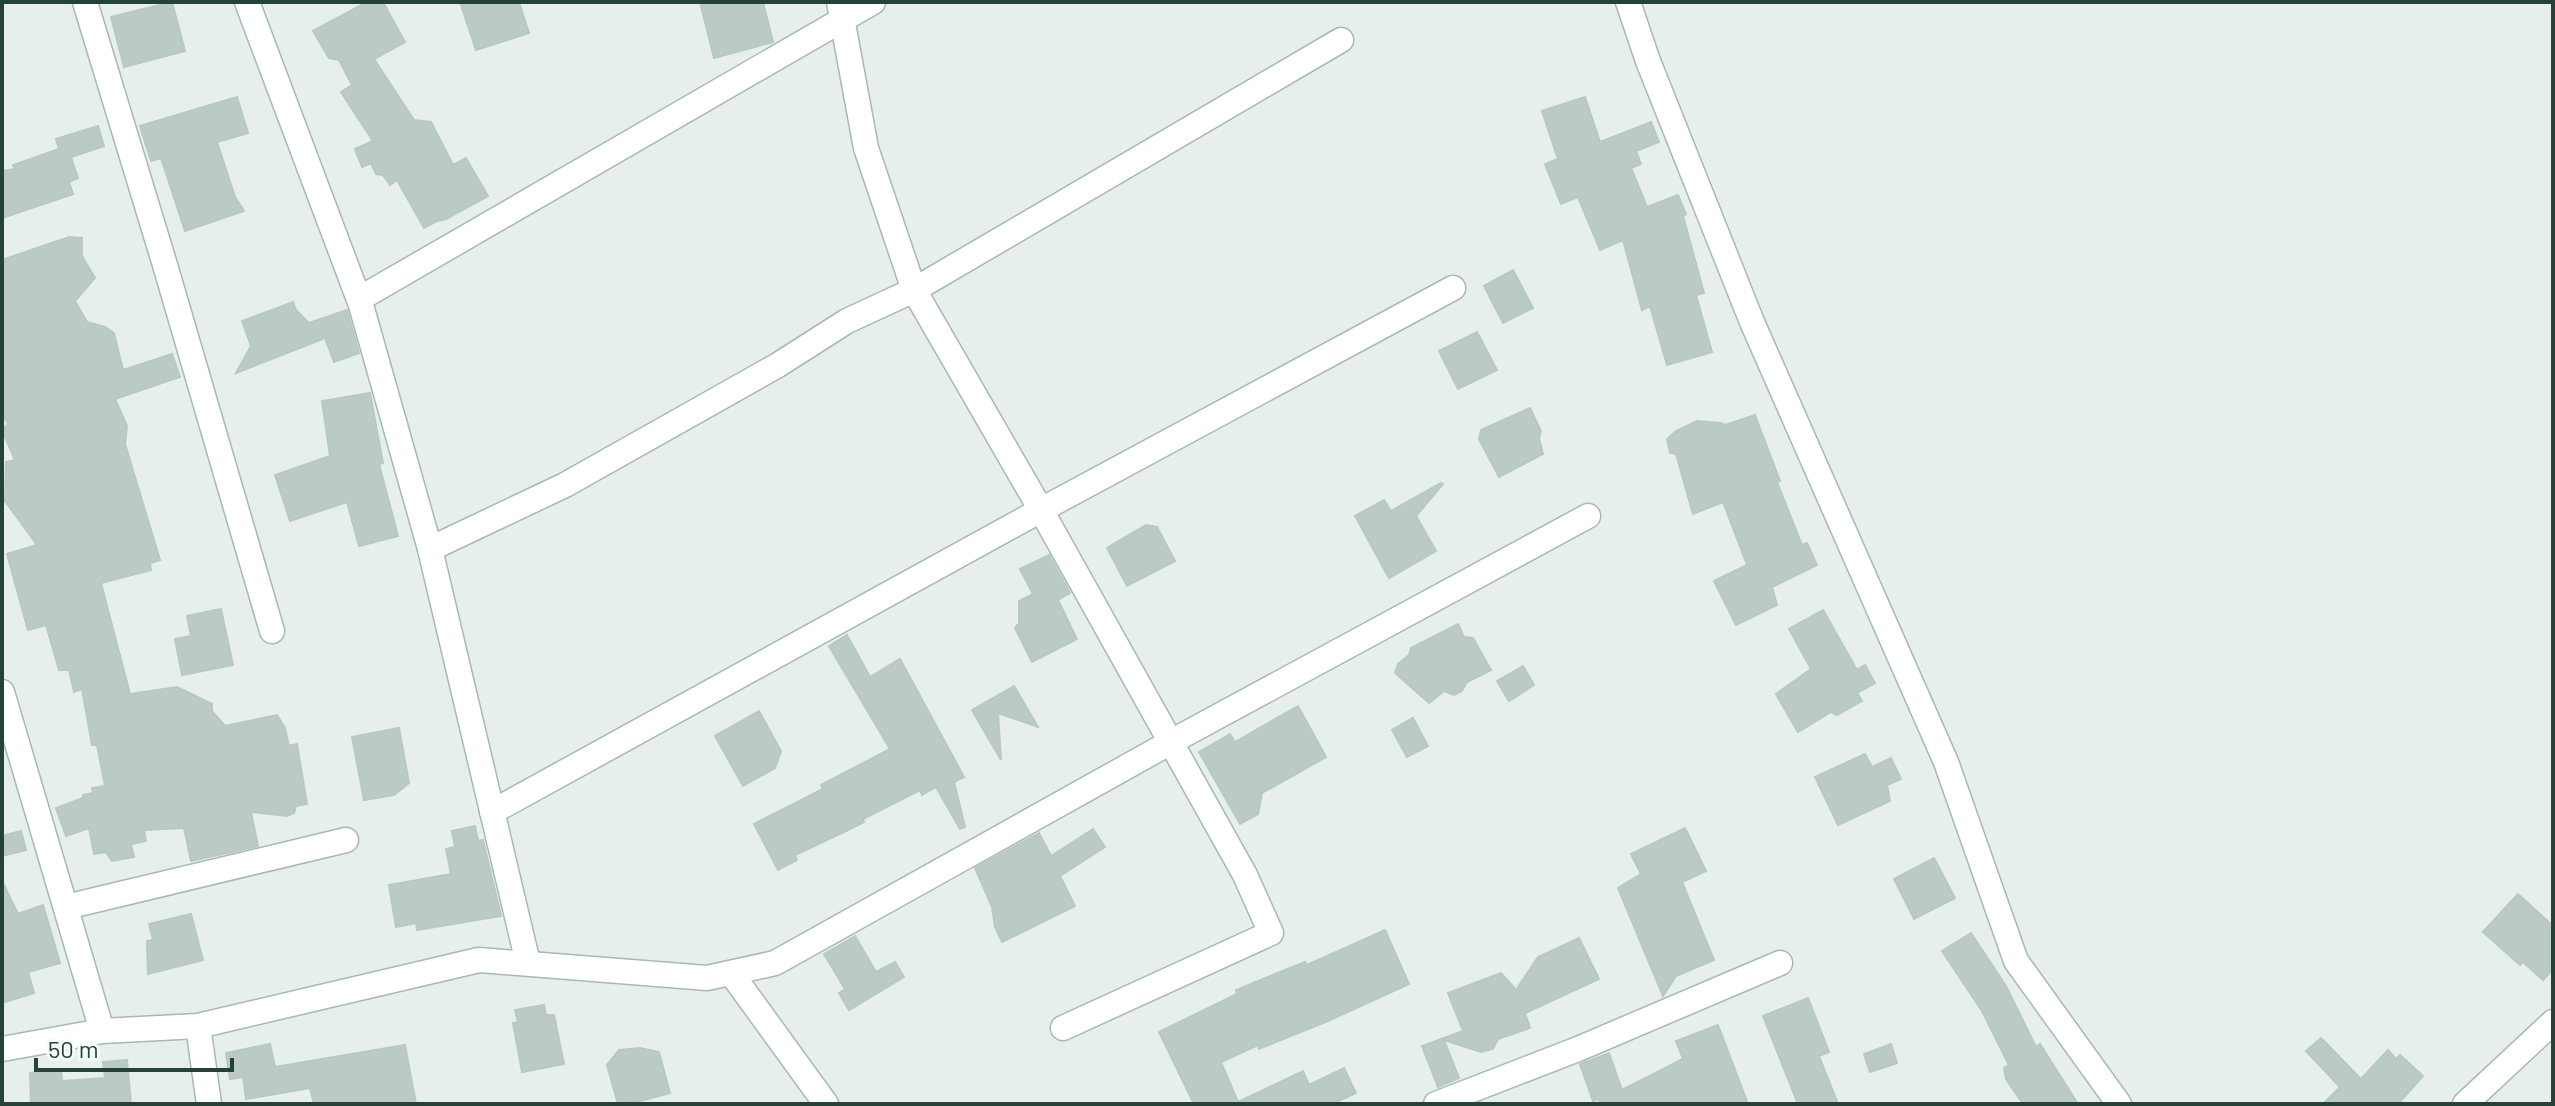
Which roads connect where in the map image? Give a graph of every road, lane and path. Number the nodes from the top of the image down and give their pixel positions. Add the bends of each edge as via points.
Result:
1 (85, 2) edge
2 (247, 2) edge
3 (873, 2) edge
4 (1628, 2) edge
5 (842, 10) edge
6 (1341, 40) dead end
7 (1453, 288) dead end
8 (914, 290) junction
9 (359, 299) junction
10 (1041, 510) junction
11 (1588, 516) dead end
12 (430, 549) junction
13 (272, 631) dead end
14 (2, 692) edge
15 (1170, 742) junction
16 (492, 812) junction
17 (346, 840) dead end
18 (66, 907) junction
19 (528, 963) junction
20 (1780, 963) dead end
21 (731, 973) junction
22 (198, 1026) junction
23 (1063, 1028) dead end
24 (102, 1031) junction
25 (2550, 1031) edge
26 (2, 1049) edge
27 (209, 1104) edge
28 (826, 1104) edge
29 (1436, 1104) edge
30 (2119, 1104) edge
31 (2465, 1104) edge

1 - 13 street
2 - 9 street
3 - 5 street
4 - 30 street via 1752,322 1946,762 2016,961
5 - 8 street via 866,148
5 - 9 street
6 - 8 street
7 - 10 street
8 - 10 street
8 - 12 street via 847,321 565,485
9 - 12 street
10 - 15 street
10 - 16 street
11 - 15 street
12 - 16 street
14 - 18 street
15 - 21 street via 775,963
15 - 23 street via 1245,875 1271,933
16 - 19 street
17 - 18 street
18 - 24 street
19 - 21 street via 707,978
19 - 22 street via 479,960
20 - 29 street
21 - 28 street
22 - 24 street
22 - 27 street
24 - 26 street
25 - 31 street

